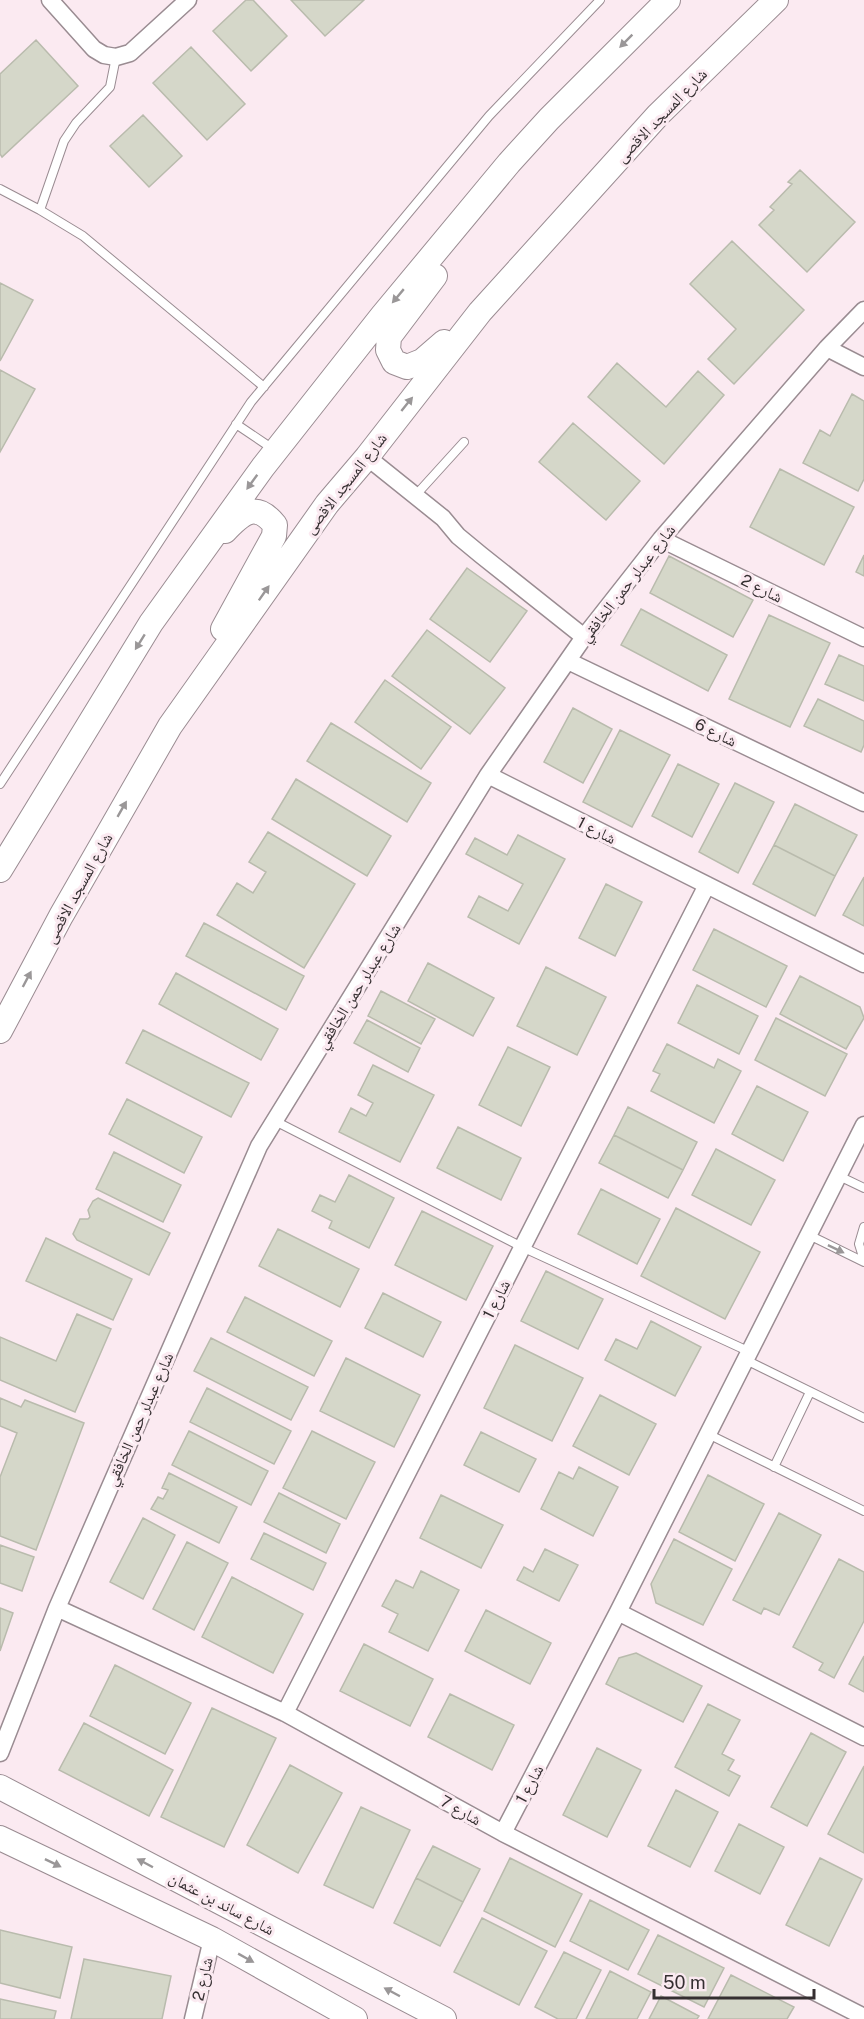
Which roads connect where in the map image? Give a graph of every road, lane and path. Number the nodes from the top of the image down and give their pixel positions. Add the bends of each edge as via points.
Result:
1 (50, 0) edge
2 (188, 0) edge
3 (600, 0) edge
4 (776, 0) edge
5 (657, 6) edge
6 (116, 57) junction
7 (509, 163) junction
8 (0, 189) edge
9 (40, 210) junction
10 (864, 310) edge
11 (480, 312) junction
12 (827, 348) junction
13 (864, 367) edge
14 (264, 387) junction
15 (236, 424) junction
16 (464, 441) dead end
17 (276, 451) junction
18 (367, 457) junction
19 (415, 496) junction
20 (661, 539) junction
21 (187, 572) junction
22 (584, 637) junction
23 (864, 638) edge
24 (568, 661) junction
25 (170, 726) junction
26 (488, 775) junction
27 (0, 784) edge
28 (864, 803) edge
29 (0, 870) edge
30 (706, 885) junction
31 (864, 964) edge
32 (0, 1031) edge
33 (275, 1121) junction
34 (864, 1125) edge
35 (839, 1176) junction
36 (864, 1188) edge
37 (864, 1227) edge
38 (809, 1235) junction
39 (522, 1247) junction
40 (864, 1261) edge
41 (748, 1356) junction
42 (810, 1392) junction
43 (864, 1418) edge
44 (708, 1434) junction
45 (774, 1467) junction
46 (864, 1511) edge
47 (57, 1608) junction
48 (618, 1612) junction
49 (285, 1713) junction
50 (864, 1737) edge
51 (0, 1752) edge
52 (0, 1787) edge
53 (503, 1833) junction
54 (0, 1838) edge
55 (212, 1939) junction
56 (864, 2017) edge
57 (193, 2019) edge
58 (355, 2019) edge
59 (444, 2019) edge

1 - 6 street via 94,49
2 - 6 street via 130,53
3 - 14 lane via 489,116
4 - 11 main road, شارع المسجد الاقصى via 658,115
5 -> 7 main road
6 - 9 lane via 110,87 64,141
7 - 11 main road via 468,232 389,337 388,350 394,362 407,367 422,361
7 -> 17 main road
8 - 9 lane
9 - 14 lane via 83,236
10 - 12 street, شارع عبدلر حمن الخافقي
18 -> 11 main road, شارع المسجد الاقصى
12 - 13 street
12 - 20 street, شارع عبدلر حمن الخافقي
14 - 15 lane
15 - 17 lane
15 - 27 lane
16 - 19 lane
17 -> 21 main road
18 - 19 street
25 -> 18 main road, شارع المسجد الاقصى via 327,504
19 - 22 street via 458,536
20 - 22 street, شارع عبدلر حمن الخافقي
20 - 23 street, شارع 2
21 - 25 main road via 240,515 254,511 267,514 275,525 274,536
21 -> 29 main road via 151,623
22 - 24 street, شارع عبدلر حمن الخافقي
24 - 26 street, شارع عبدلر حمن الخافقي
24 - 28 street, شارع 6
32 -> 25 main road, شارع المسجد الاقصى via 60,916
26 - 30 street, شارع 1
26 - 33 street, شارع عبدلر حمن الخافقي
30 - 31 street, شارع 1
30 - 39 street, شارع 1
33 - 39 lane
33 - 47 street, شارع عبدلر حمن الخافقي via 259,1146
34 - 35 street, شارع 1
35 - 36 lane
35 - 38 street, شارع 1
37 - 40 lane via 859,1244
38 -> 40 lane
38 - 41 street, شارع 1
39 - 41 lane
39 - 49 street, شارع 1
41 - 42 lane
41 - 44 street, شارع 1
42 - 43 lane
42 - 45 lane
44 - 45 lane
44 - 48 street, شارع 1
45 - 46 lane
47 - 49 street, شارع 7
47 - 51 street, شارع عبدلر حمن الخافقي
48 - 50 street
48 - 53 street, شارع 1
49 - 53 street, شارع 7
59 -> 52 main road, شارع ساند بن عثمان
53 - 56 street, شارع 7
54 -> 55 main road
55 - 57 street, شارع 2
55 -> 58 main road

